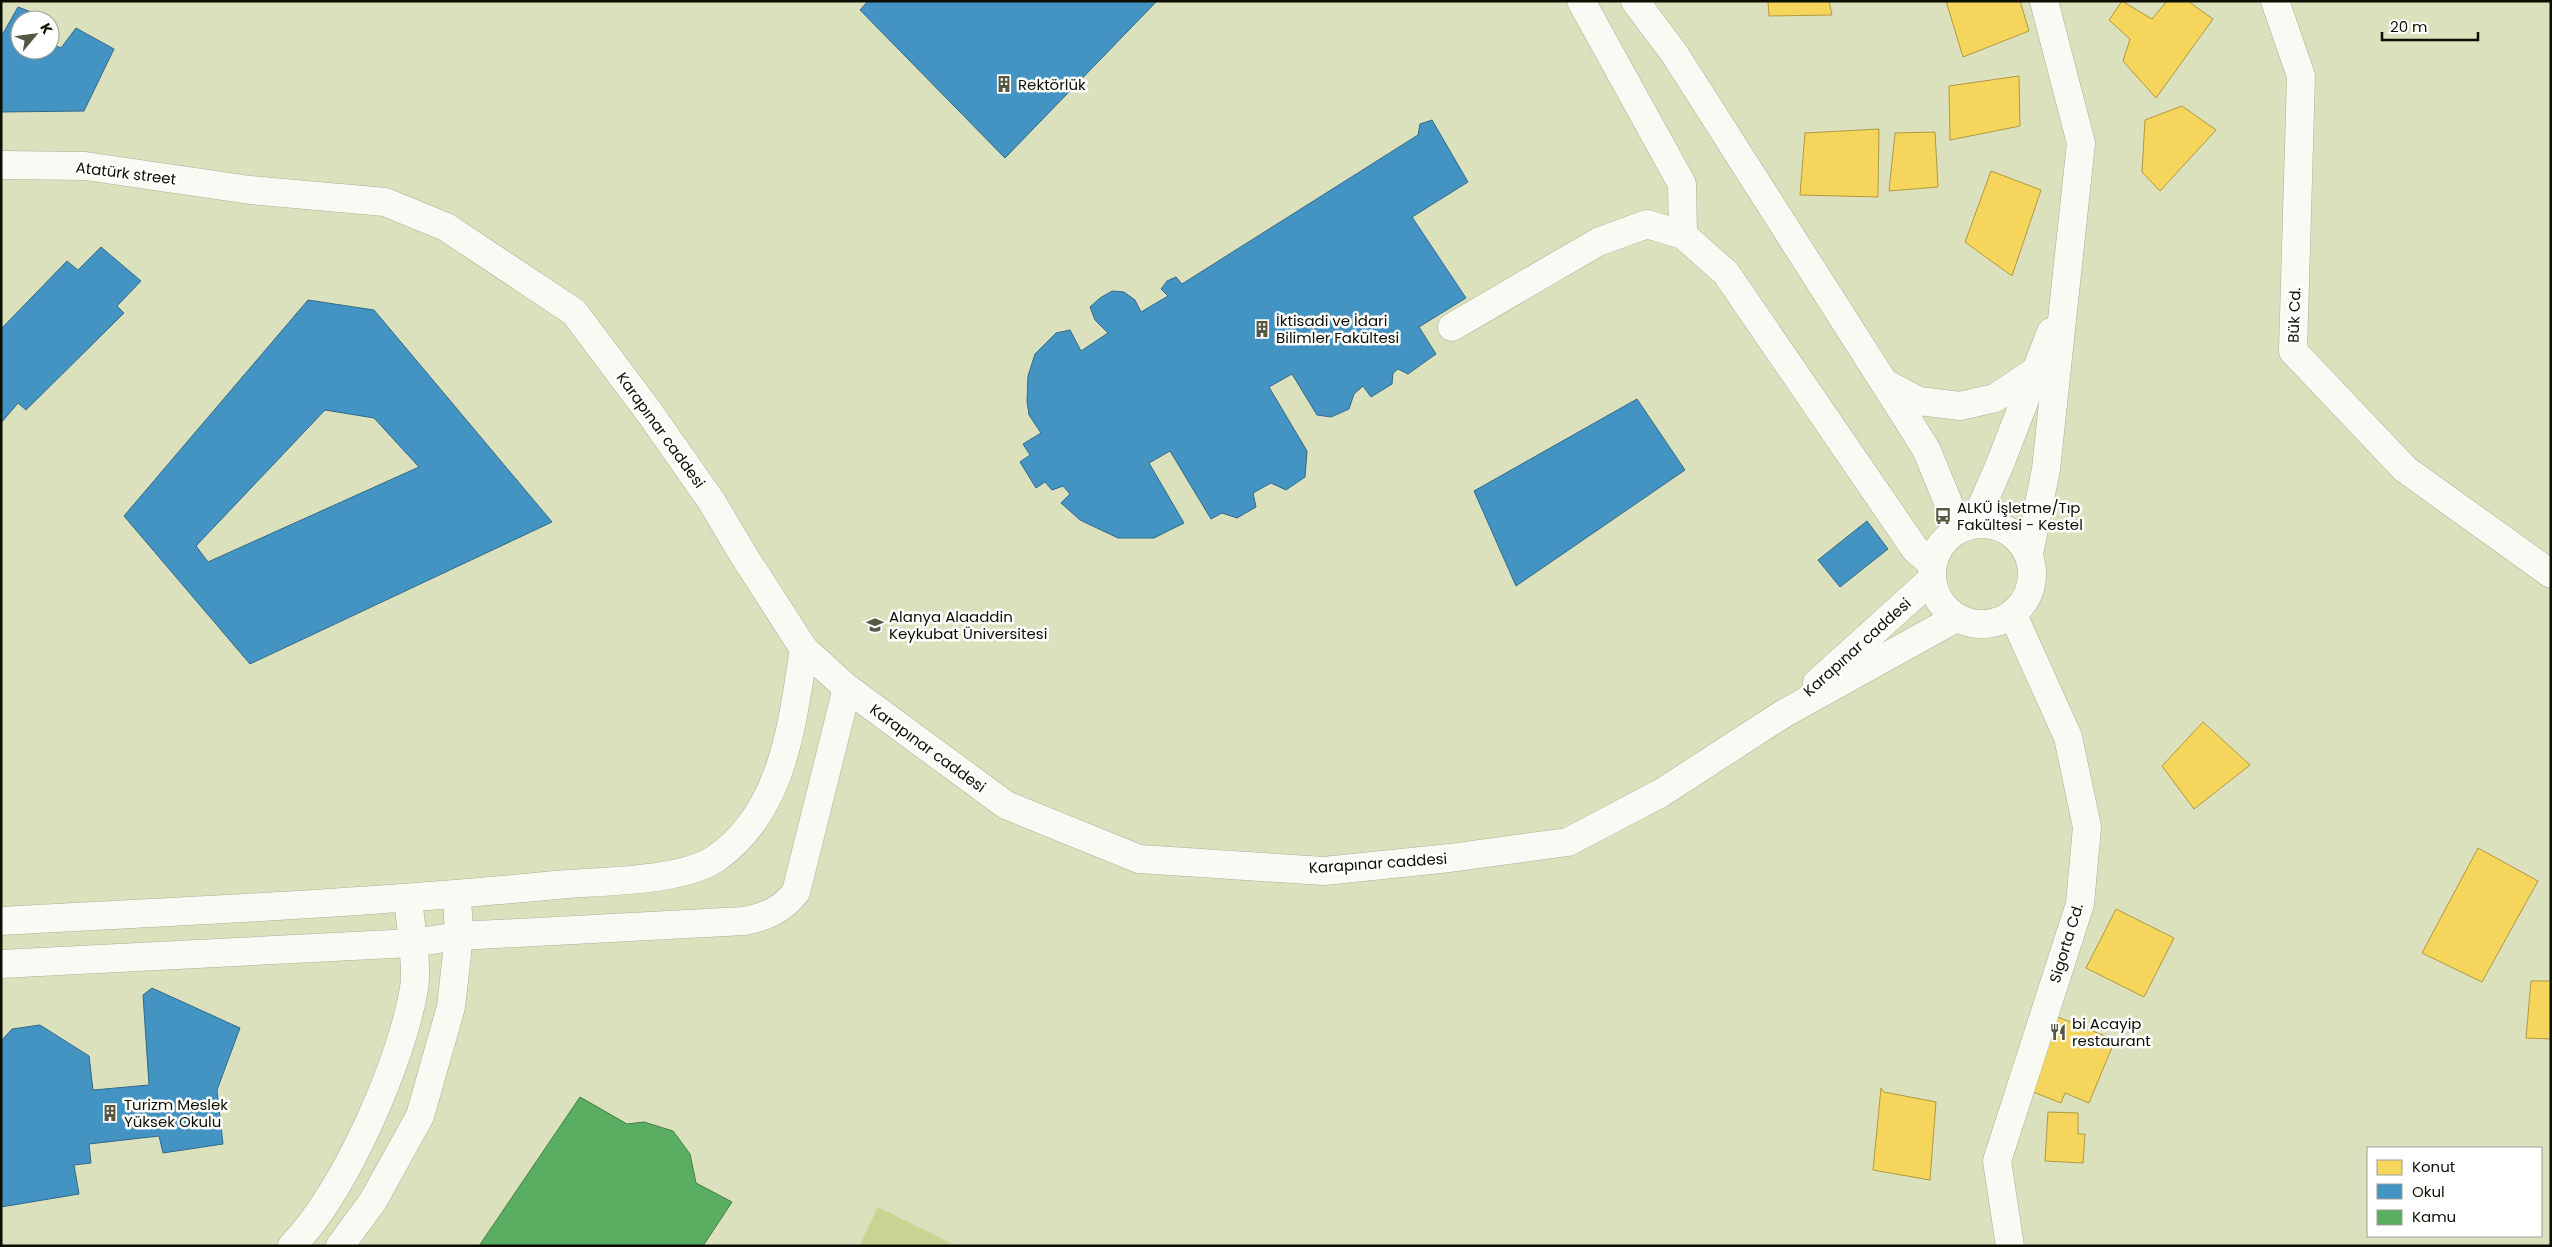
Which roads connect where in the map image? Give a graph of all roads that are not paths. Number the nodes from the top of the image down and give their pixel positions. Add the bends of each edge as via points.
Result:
1 (1581, 1) edge
2 (1635, 1) edge
3 (2044, 1) edge
4 (2274, 1) edge
5 (1, 165) edge
6 (250, 190) joint
7 (1683, 235) junction
8 (2065, 295) junction
9 (1452, 327) dead end
10 (2036, 370) junction
11 (1884, 383) junction
12 (1948, 548) junction
13 (2028, 554) junction
14 (2551, 574) edge
15 (2012, 615) junction
16 (1956, 618) junction
17 (804, 649) junction
18 (847, 688) junction
19 (1783, 714) junction
20 (457, 895) junction
21 (408, 898) junction
22 (1, 921) edge
23 (459, 936) junction
24 (412, 943) junction
25 (1, 964) edge
26 (292, 1246) edge
27 (340, 1246) edge
28 (2010, 1246) edge

1 - 7 street via 1682,184
2 - 11 street via 1674,53
3 - 8 street via 2081,143
4 - 14 street, Bük Cd. via 2301,76 2292,351 2405,469
5 - 6 street, Atatürk street via 85,166
6 - 17 street, Karapınar caddesi via 386,202 446,227 574,312 650,412 712,502
7 - 9 street via 1647,224 1598,242
7 - 12 street via 1726,273 1914,549
8 - 10 street
8 - 13 street via 2046,469
10 - 11 street via 1995,398 1960,406 1919,401
10 - 12 street via 2000,464
11 - 12 street via 1927,451 1938,477
12 - 13 street via 1990,524 2019,540
12 - 16 street via 1940,601
12 - 19 street, Karapınar caddesi
13 - 15 street via 2032,570 2031,588 2024,603
15 - 16 street via 1984,625
15 - 28 street, Sigorta Cd. via 2068,737 2087,827 2080,904 1997,1160
16 - 19 street, Karapınar caddesi
17 - 18 street, Karapınar caddesi
17 - 20 street via 788,747 771,793 749,825 714,859 676,874
18 - 19 street, Karapınar caddesi via 1006,805 1139,859 1324,871 1568,842 1661,793
18 - 23 street via 796,892 781,908 744,921
20 - 21 street
20 - 23 street
21 - 22 street
21 - 24 street
23 - 24 street
23 - 27 street via 451,1007 420,1116 373,1201
24 - 25 street
24 - 26 street via 415,986 406,1024 381,1093 344,1174 310,1228

